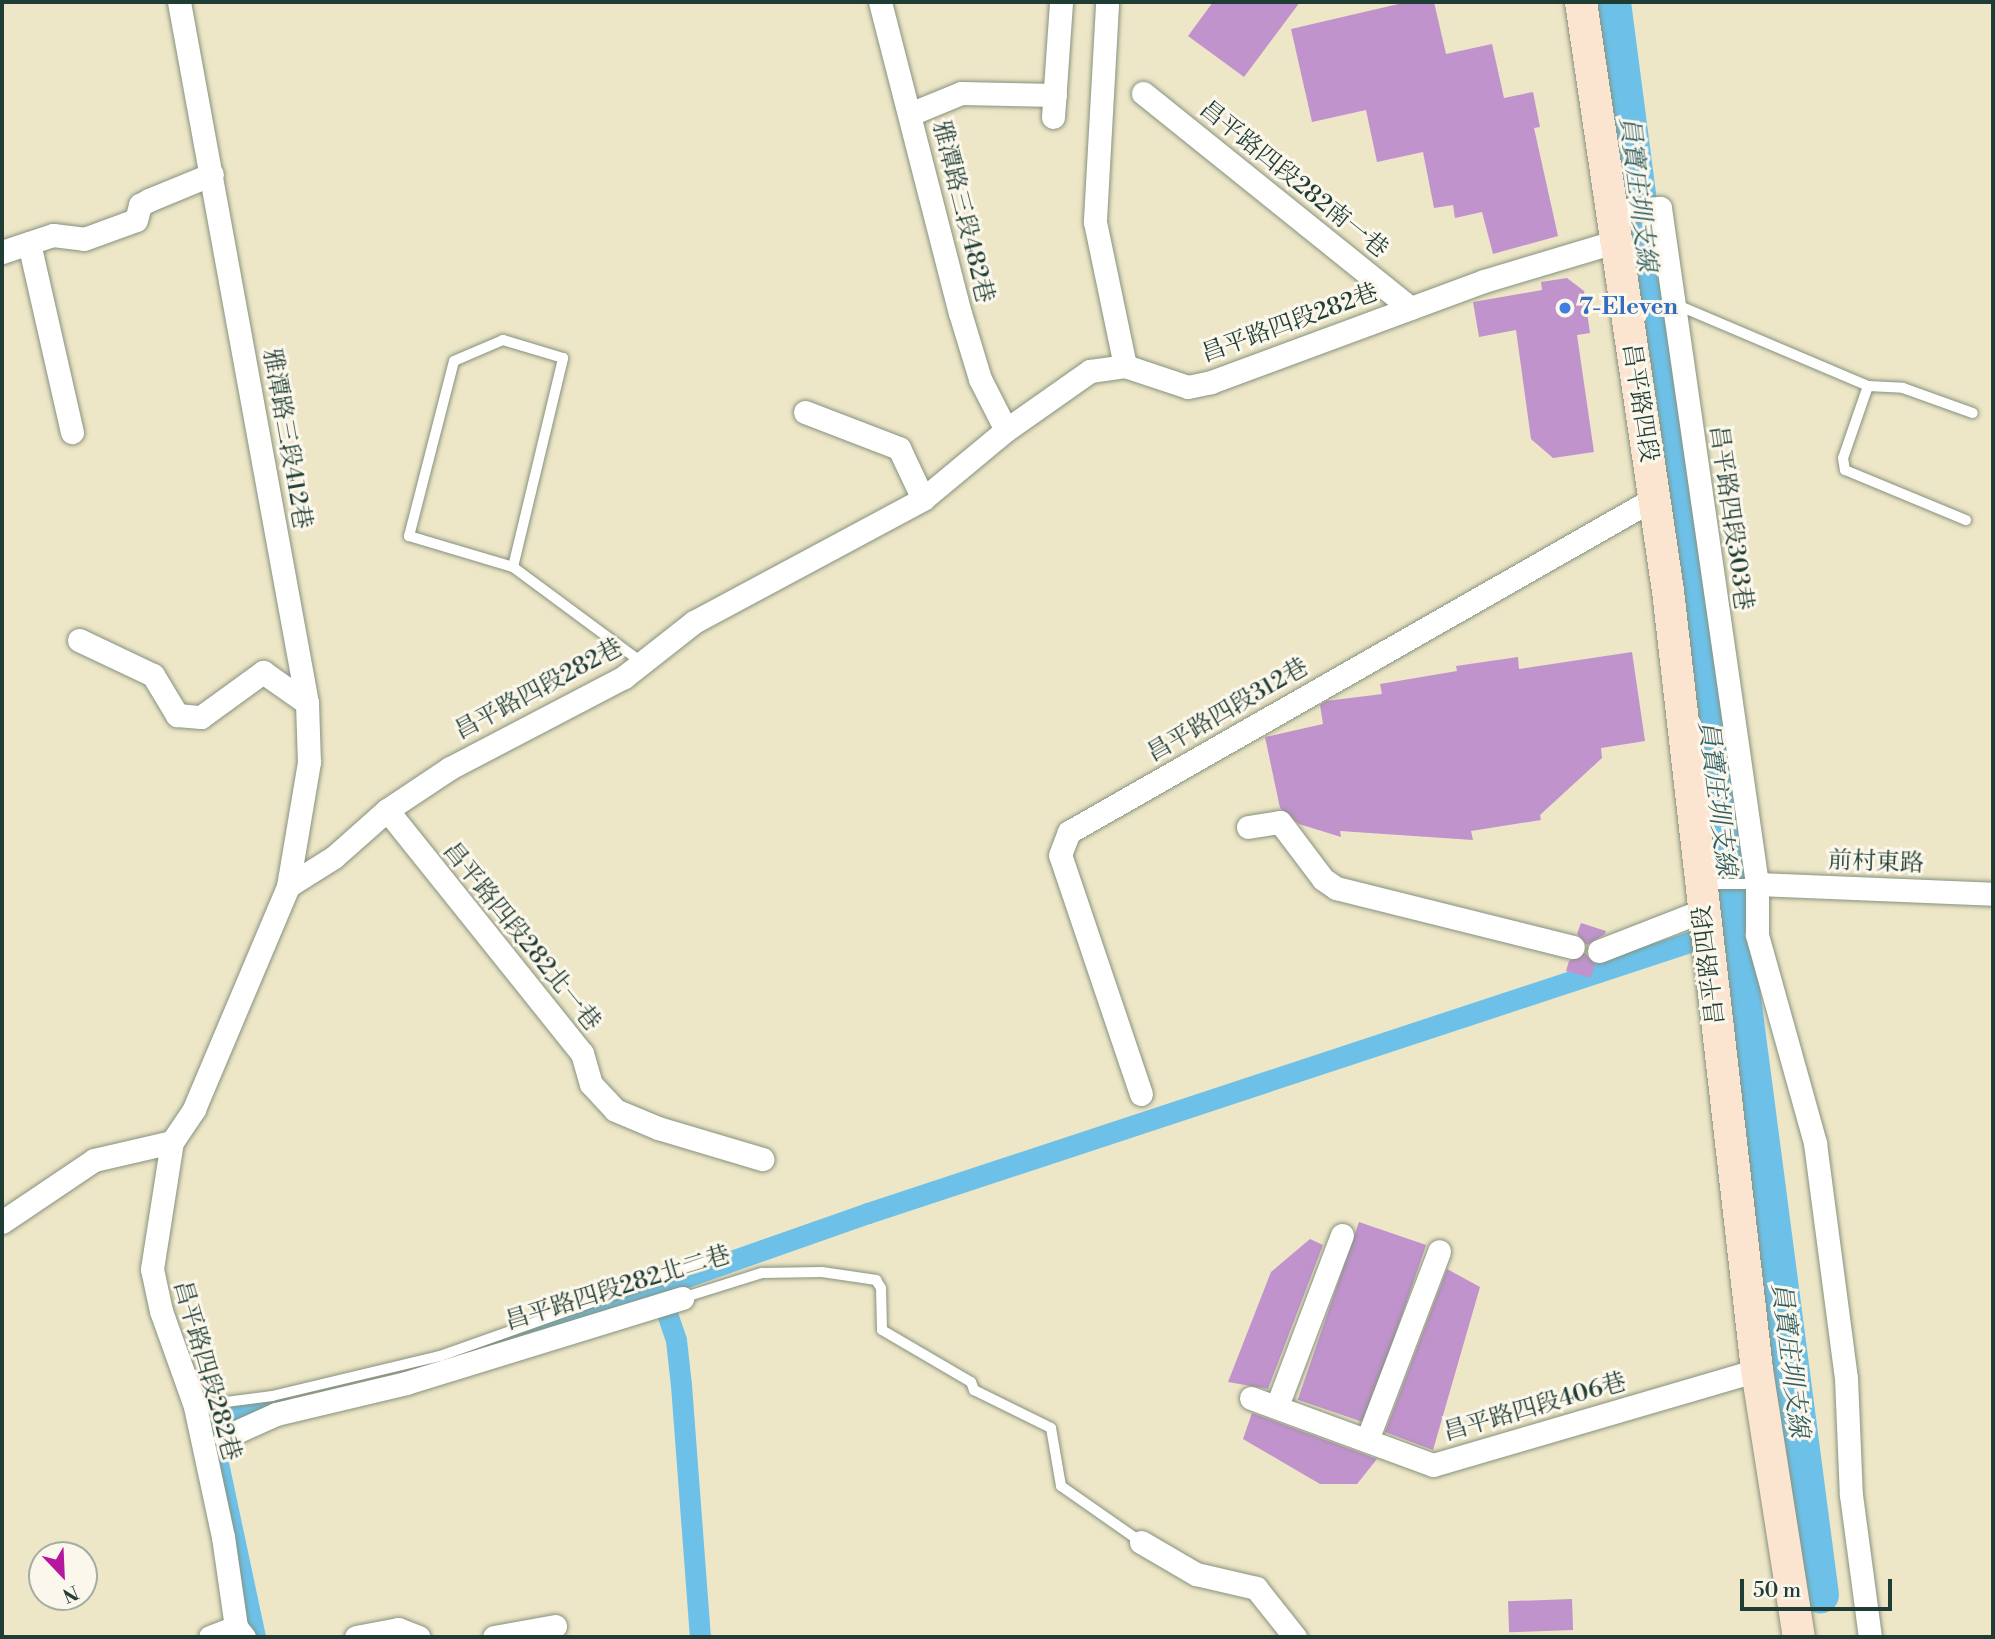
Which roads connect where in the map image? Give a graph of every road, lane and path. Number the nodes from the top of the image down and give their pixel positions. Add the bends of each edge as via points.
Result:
1 (179, 2) edge
2 (880, 2) edge
3 (1061, 2) edge
4 (1581, 2) edge
5 (1107, 5) dead end
6 (1143, 93) dead end
7 (910, 114) junction
8 (212, 174) junction
9 (1612, 226) junction
10 (29, 243) junction
11 (2, 252) edge
12 (1673, 303) junction
13 (1409, 308) junction
14 (1125, 366) junction
15 (1868, 386) junction
16 (805, 412) dead end
17 (1973, 413) dead end
18 (1006, 430) junction
19 (72, 432) dead end
20 (923, 499) junction
21 (1653, 499) junction
22 (1966, 520) dead end
23 (513, 567) junction
24 (79, 640) dead end
25 (644, 664) junction
26 (307, 703) junction
27 (387, 810) junction
28 (1248, 827) dead end
29 (1757, 884) junction
30 (288, 886) junction
31 (1706, 893) junction
32 (1993, 894) edge
33 (1573, 947) dead end
34 (1599, 951) dead end
35 (1141, 1094) dead end
36 (172, 1142) junction
37 (761, 1159) dead end
38 (2, 1222) edge
39 (1342, 1235) dead end
40 (1439, 1251) dead end
41 (720, 1257) dead end
42 (682, 1298) joint
43 (440, 1356) junction
44 (461, 1367) junction
45 (1757, 1370) junction
46 (1251, 1398) dead end
47 (195, 1406) junction
48 (1278, 1406) junction
49 (1367, 1440) junction
50 (212, 1443) junction
51 (1141, 1542) joint
52 (555, 1626) dead end
53 (241, 1634) edge
54 (210, 1637) edge
55 (356, 1637) edge
56 (419, 1637) edge
57 (494, 1637) edge
58 (1296, 1637) edge
59 (1799, 1637) edge
60 (1870, 1637) edge

1 - 8 street, 雅潭路三段412巷
2 - 7 street, 雅潭路三段482巷
3 - 7 street via 1054,106 961,93
4 - 9 street, 昌平路四段
5 - 14 street via 1096,222
6 - 13 street, 昌平路四段282南一巷
7 - 18 street, 雅潭路三段482巷 via 964,326 981,379
8 - 10 street via 140,205 136,220 84,239 53,235
8 - 26 street, 雅潭路三段412巷
9 - 12 street, 昌平路四段303巷 via 1660,208
9 - 13 street, 昌平路四段282巷
9 - 21 street, 昌平路四段
10 - 11 street
10 - 19 street
12 - 15 lane
12 - 29 street, 昌平路四段303巷
13 - 14 street, 昌平路四段282巷 via 1188,387
14 - 18 street, 昌平路四段282巷 via 1090,371
15 - 17 lane via 1903,388
15 - 22 lane via 1843,458 1845,470
16 - 20 street via 899,448
18 - 20 street, 昌平路四段282巷
20 - 25 street, 昌平路四段282巷 via 694,622
21 - 31 street, 昌平路四段
21 - 35 street, 昌平路四段312巷 via 1069,832 1060,855
23 - 23 lane via 409,537 454,361 503,340 563,358
23 - 25 lane
24 - 26 street via 153,675 177,715 201,717 263,672
25 - 27 street, 昌平路四段282巷 via 450,768
26 - 30 street, 雅潭路三段412巷 via 309,762
27 - 30 street, 昌平路四段282巷 via 334,857
27 - 37 street, 昌平路四段282北一巷 via 582,1053 591,1084 615,1110
28 - 33 street via 1280,822 1323,879 1336,888
29 - 31 lane
29 - 32 street, 前村東路
29 - 60 street, 昌平路四段303巷 via 1757,935 1815,1143 1846,1378 1851,1495
30 - 36 street, 昌平路四段282巷 via 194,1110
31 - 34 street
31 - 45 street, 昌平路四段
36 - 38 street via 94,1160
36 - 47 street, 昌平路四段282巷 via 153,1278
39 - 48 street
40 - 49 street
41 - 43 lane
42 - 44 street, 昌平路四段282北二巷
42 - 51 lane, 昌平路四段282北二巷 via 762,1273 822,1272 876,1280 881,1288 882,1331 971,1382 974,1390 1051,1428 1061,1486
43 - 44 lane
43 - 47 lane via 272,1396
44 - 50 street, 昌平路四段282北二巷 via 276,1415
45 - 49 street, 昌平路四段406巷 via 1433,1465
45 - 59 street, 昌平路四段
46 - 48 street, 昌平路四段406巷
47 - 50 street, 昌平路四段282巷
48 - 49 street, 昌平路四段406巷
50 - 53 street, 昌平路四段282巷
51 - 58 street via 1196,1574 1256,1588
52 - 57 street
53 - 54 street
55 - 56 street via 398,1629

